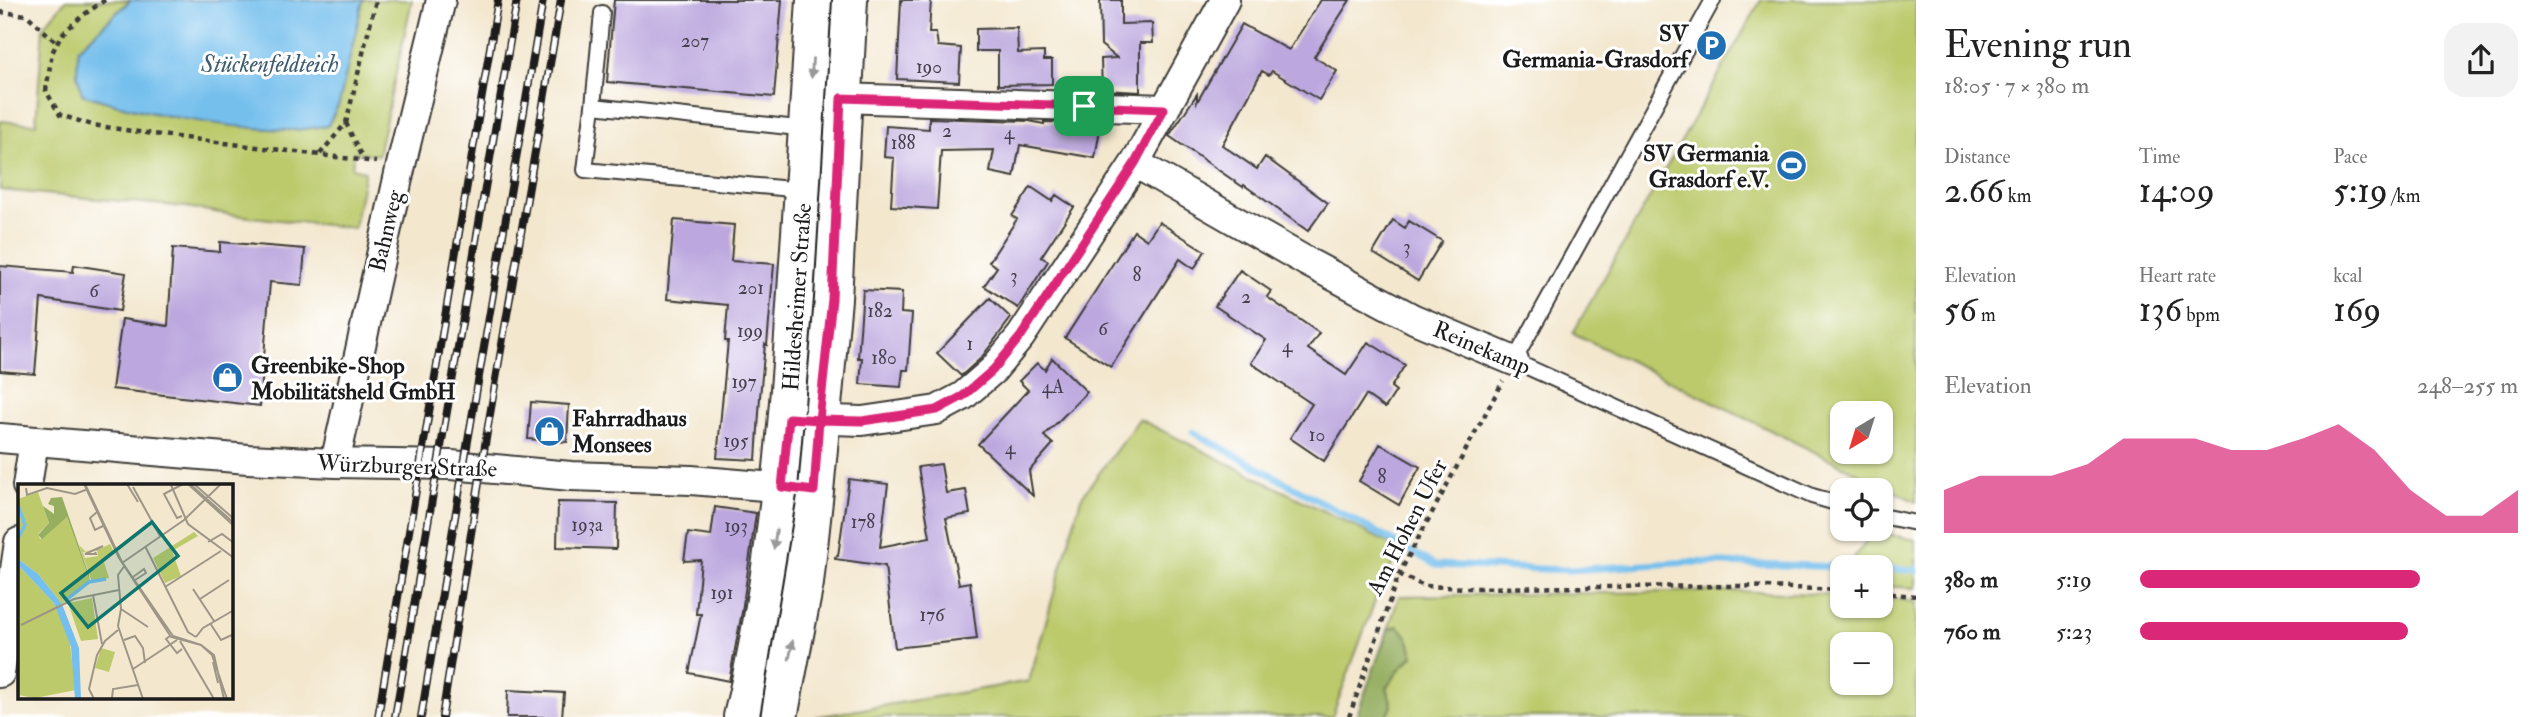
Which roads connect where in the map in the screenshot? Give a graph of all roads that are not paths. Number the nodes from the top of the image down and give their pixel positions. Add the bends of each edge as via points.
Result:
1 (441, 0) edge
2 (816, 0) edge
3 (848, 0) edge
4 (1225, 0) edge
5 (1713, 0) edge
6 (602, 13) dead end
7 (841, 98) junction
8 (593, 106) junction
9 (1164, 109) junction
10 (808, 130) junction
11 (1135, 163) junction
12 (804, 190) junction
13 (1514, 361) junction
14 (804, 419) junction
15 (0, 438) edge
16 (34, 441) junction
17 (335, 463) junction
18 (27, 484) edge
19 (798, 489) junction
20 (1830, 501) edge
21 (1893, 518) edge
22 (1916, 523) edge
23 (18, 549) edge
24 (0, 673) edge
25 (743, 717) edge
26 (778, 717) edge

1 - 17 street, Bahnweg
2 -> 10 street, Hildesheimer Straße
3 - 7 street, Hildesheimer Straße
4 - 9 street
5 - 13 lane
6 - 8 lane
7 - 9 street
7 - 14 street, Hildesheimer Straße via 832,299
8 - 10 lane
8 - 12 lane via 585,170
9 - 11 street
10 - 12 street, Hildesheimer Straße
11 - 13 street, Reinekamp via 1402,313
11 - 14 street via 1021,336 963,396 937,410 862,421
12 - 14 street, Hildesheimer Straße
13 - 20 lane, Reinekamp
14 - 19 street, Hildesheimer Straße
15 - 16 street, Würzburger Straße
16 - 17 street, Würzburger Straße
16 - 18 street
17 - 19 street, Würzburger Straße via 451,465
19 -> 25 street, Hildesheimer Straße via 772,558
26 -> 19 street, Hildesheimer Straße via 804,583
21 - 22 lane
23 - 24 street

